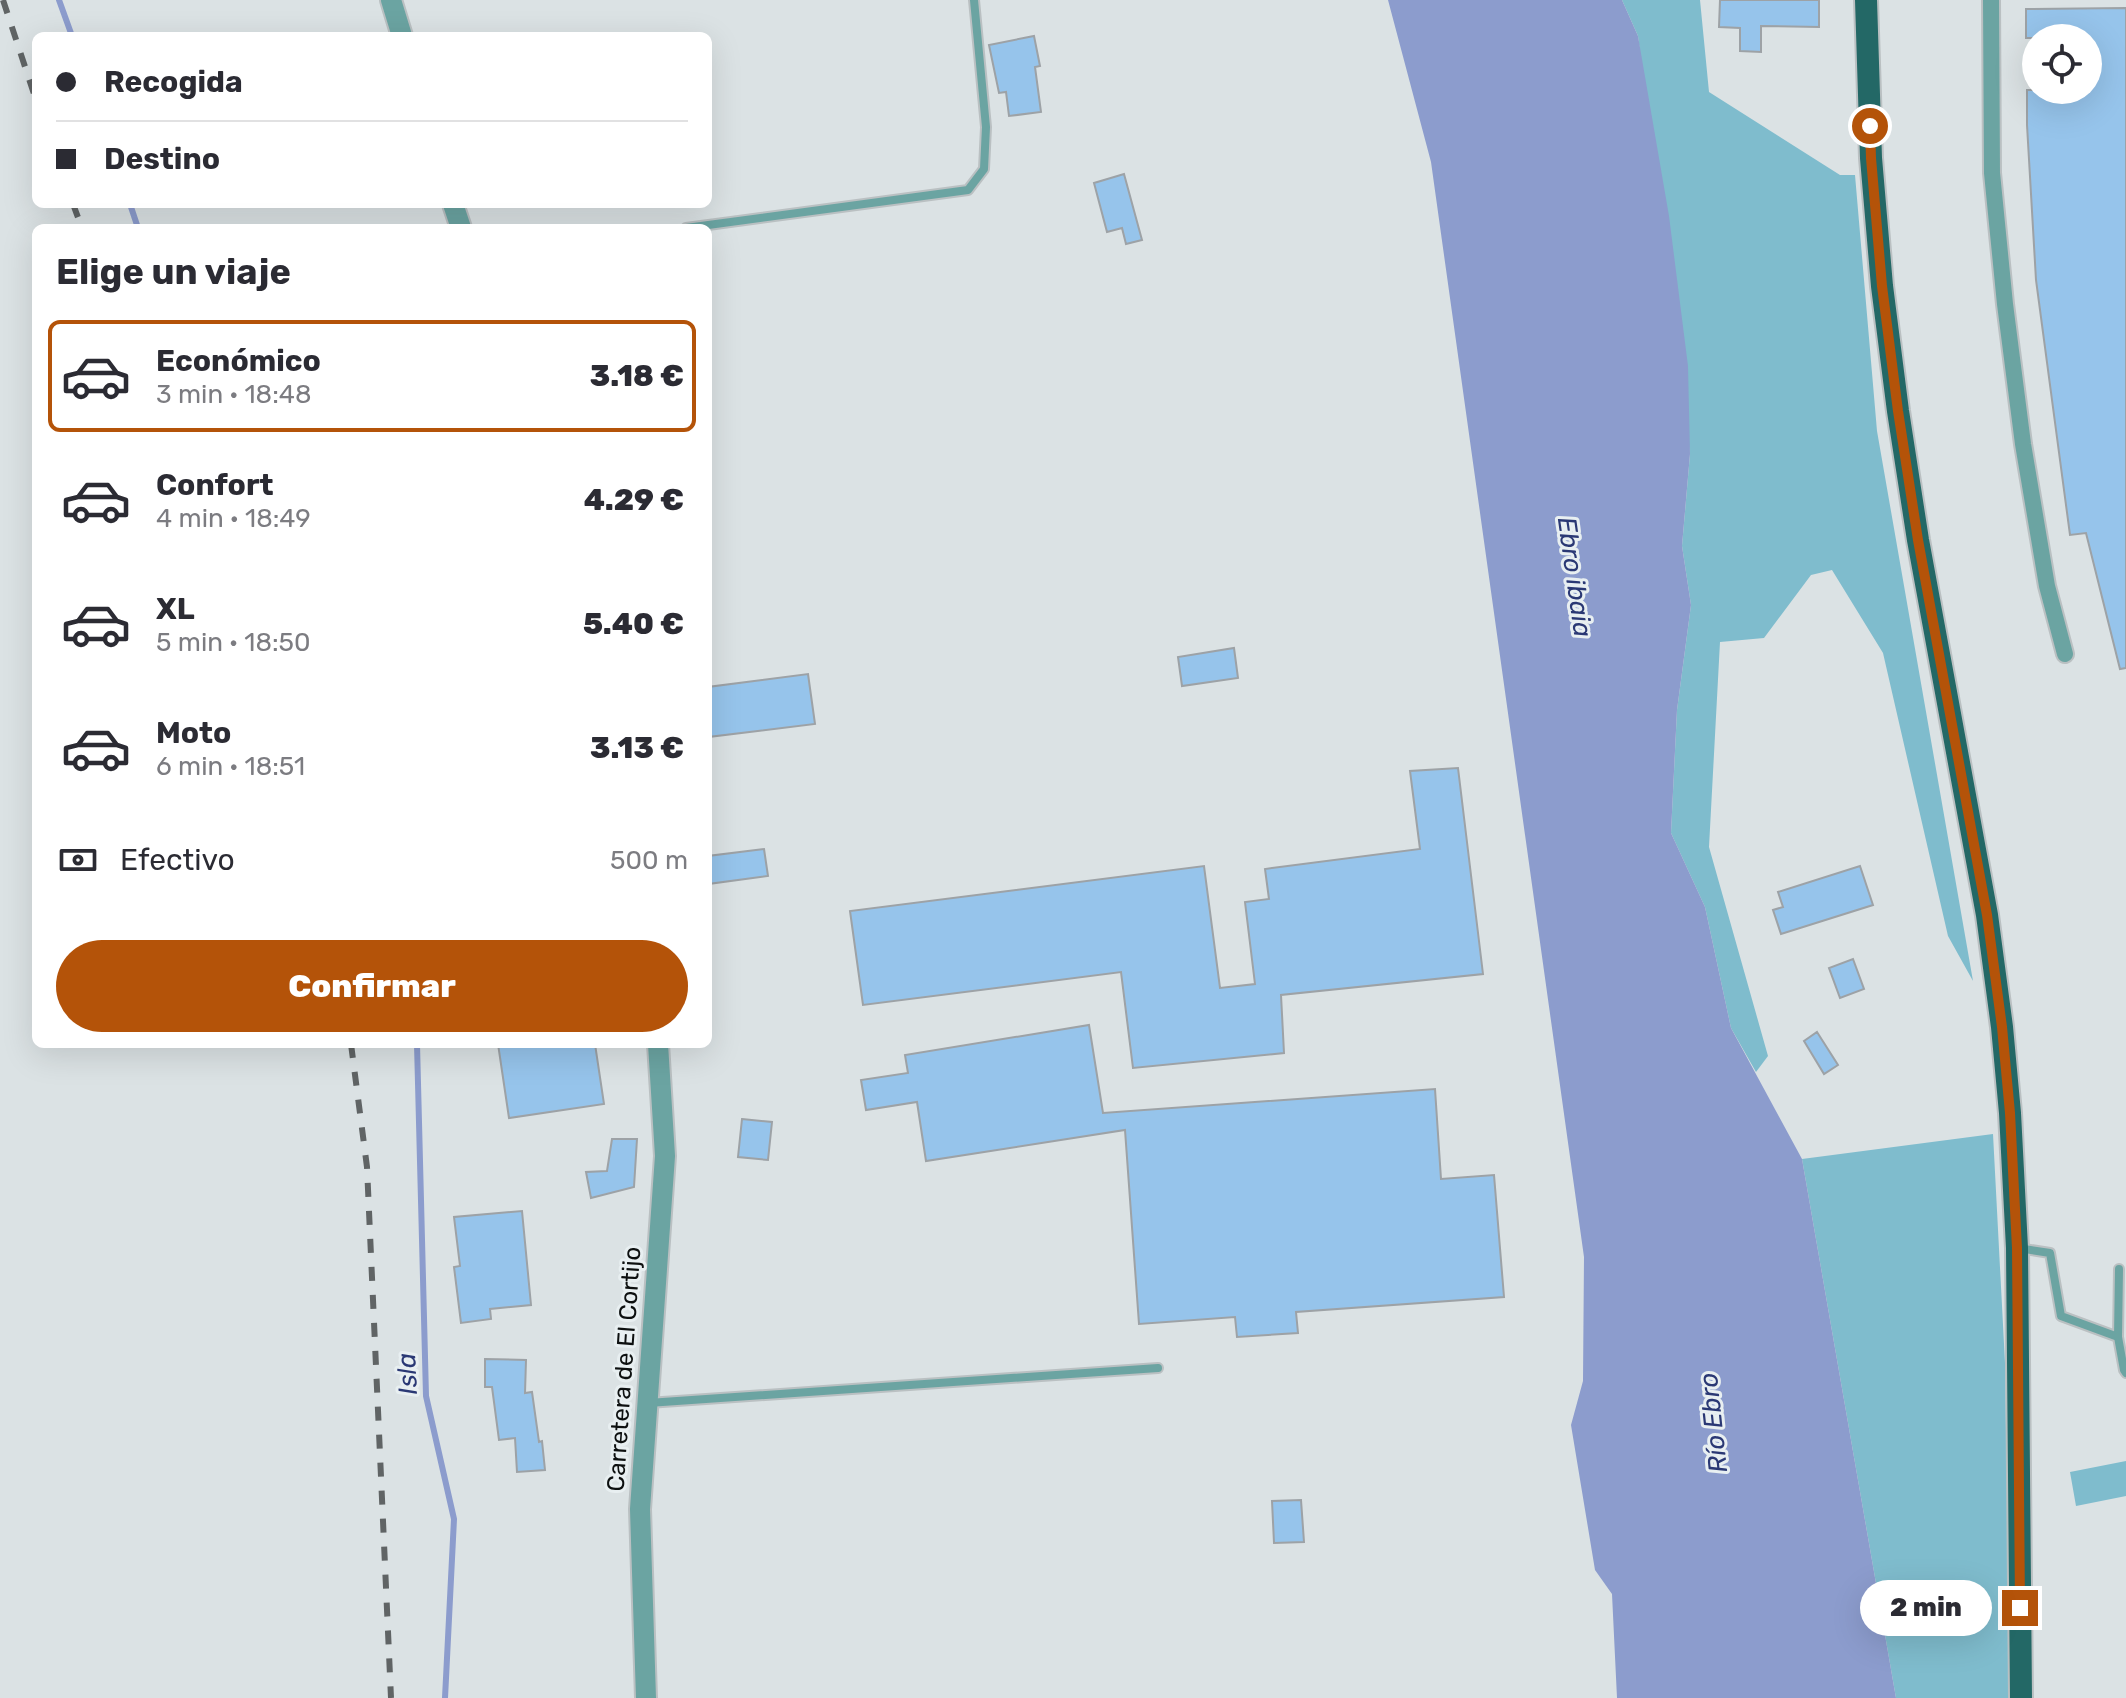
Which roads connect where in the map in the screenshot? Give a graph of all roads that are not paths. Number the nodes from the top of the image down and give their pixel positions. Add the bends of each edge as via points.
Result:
1 (391, 0) edge
2 (974, 0) edge
3 (1866, 0) edge
4 (1991, 0) edge
5 (401, 32) edge
6 (712, 224) edge
7 (2065, 654) dead end
8 (658, 1048) edge
9 (2017, 1248) junction
10 (2119, 1269) dead end
11 (2118, 1337) junction
12 (1158, 1368) dead end
13 (2126, 1373) edge
14 (647, 1403) junction
15 (646, 1698) edge
16 (2021, 1698) edge

1 - 5 street
2 - 6 lane via 986,127 984,169 968,190
3 - 9 main road via 1882,286 1918,540 1987,915 2002,1027
4 - 7 street via 1992,173 2005,304 2047,586
8 - 14 street, Carretera de El Cortijo via 665,1156
9 - 11 lane via 2050,1253 2061,1316
9 - 16 main road
10 - 11 lane
11 - 13 lane
12 - 14 lane
14 - 15 street, Carretera de El Cortijo via 640,1509

